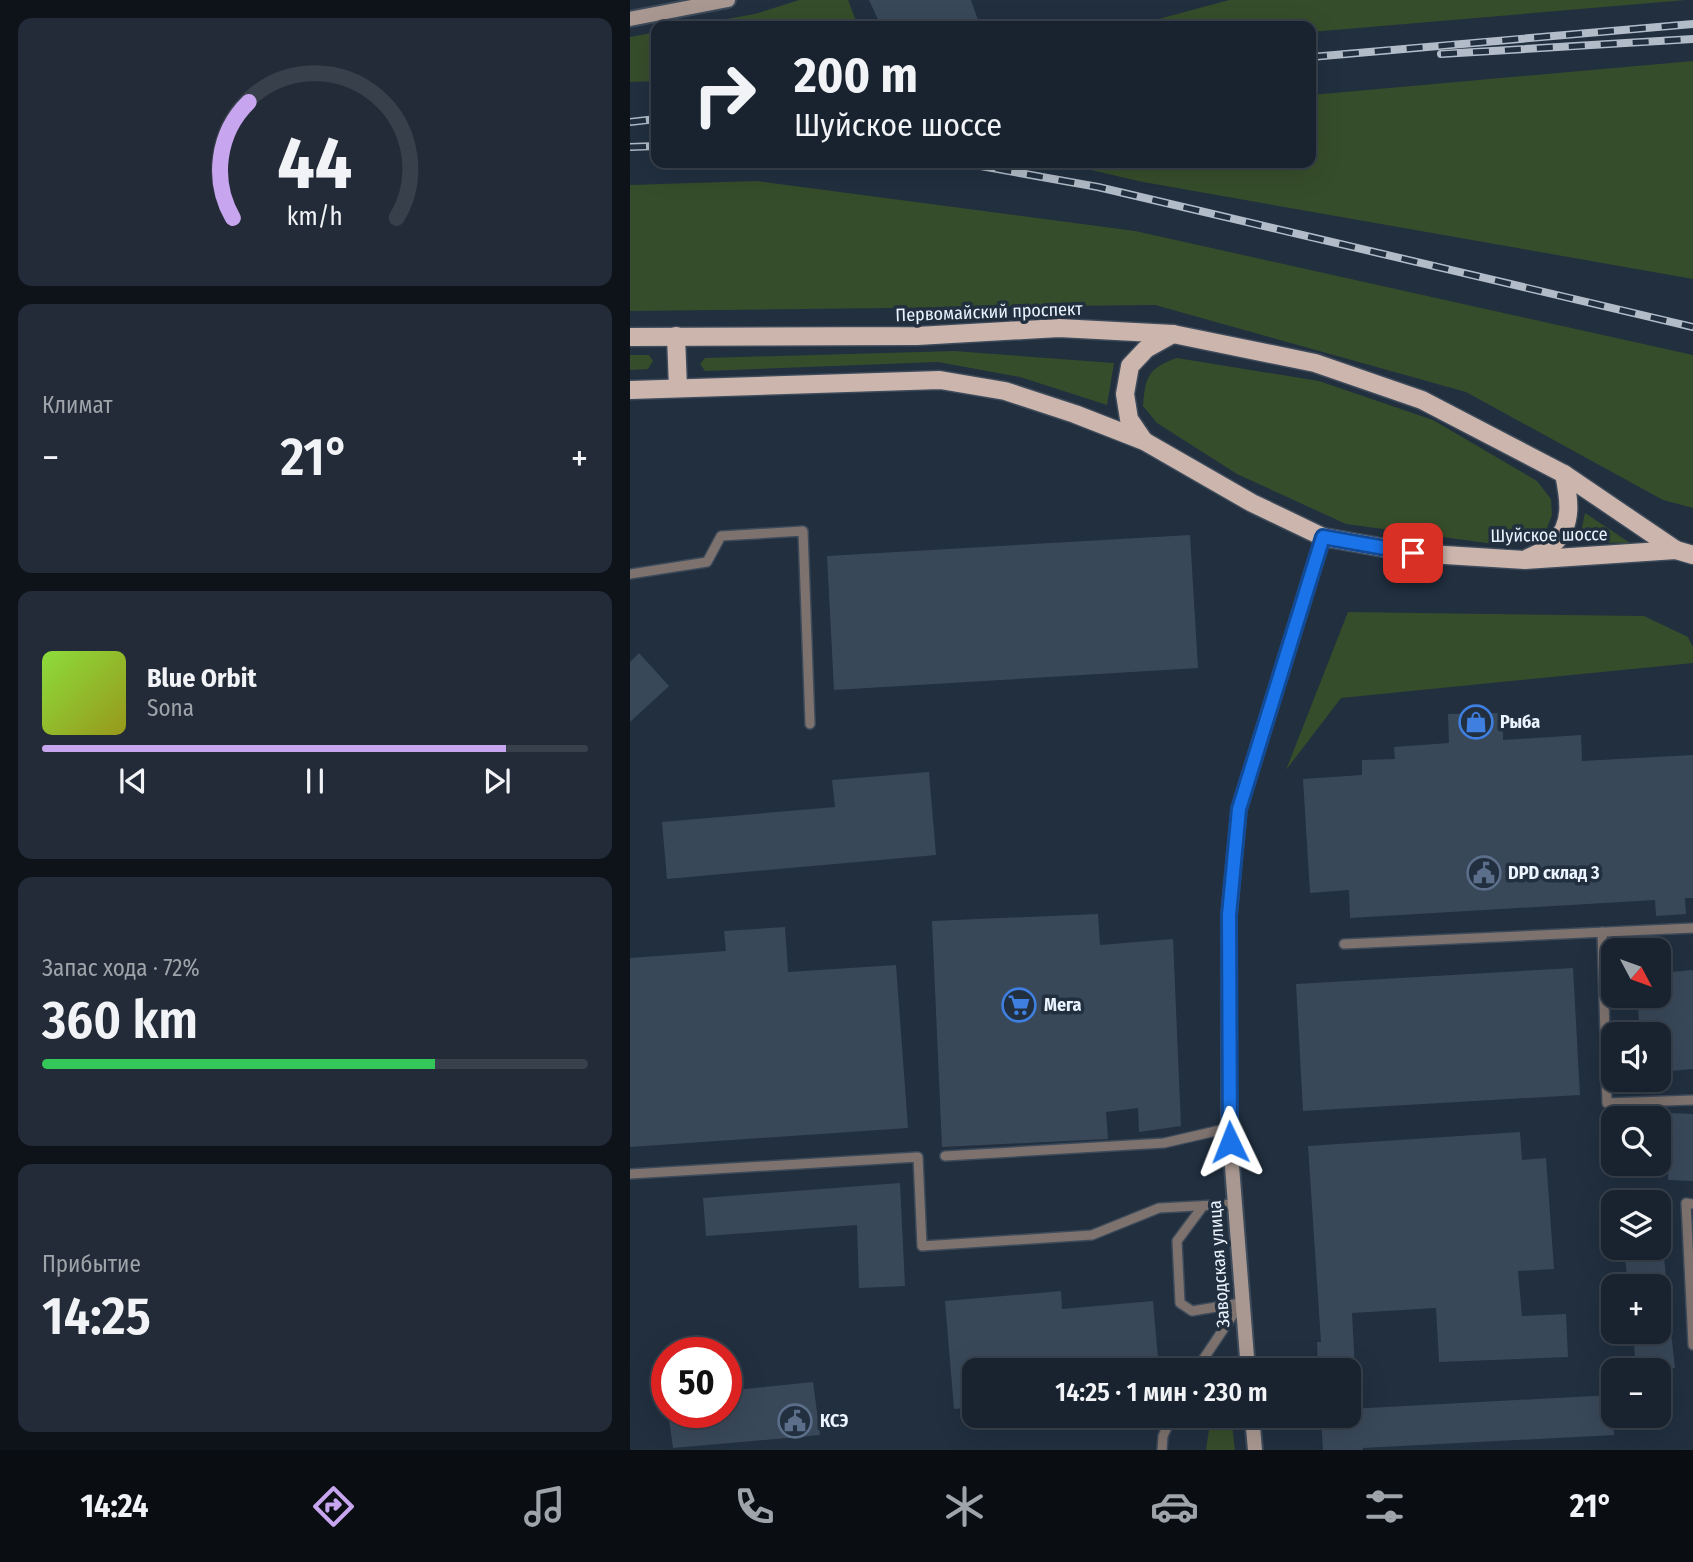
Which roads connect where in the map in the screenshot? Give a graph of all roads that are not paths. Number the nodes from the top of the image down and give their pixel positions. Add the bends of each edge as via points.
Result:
1 (728, 0) edge
2 (630, 19) edge
3 (1173, 334) junction
4 (676, 336) junction
5 (630, 337) edge
6 (678, 388) junction
7 (630, 390) edge
8 (1144, 441) junction
9 (1563, 474) junction
10 (1323, 537) junction
11 (1685, 552) edge
12 (1525, 560) junction
13 (630, 574) edge
14 (810, 724) dead end
15 (1693, 928) edge
16 (1602, 932) junction
17 (1344, 944) dead end
18 (1693, 1100) edge
19 (1229, 1128) junction
20 (945, 1156) dead end
21 (630, 1174) edge
22 (1234, 1204) junction
23 (1693, 1204) edge
24 (1203, 1206) junction
25 (1241, 1303) junction
26 (1693, 1345) edge
27 (1204, 1358) edge
28 (1247, 1358) edge
29 (1167, 1428) edge
30 (1253, 1428) edge
31 (1162, 1450) edge
32 (1255, 1450) edge

1 - 2 main road
3 - 4 main road, Первомайский проспект via 1059,328 917,336
3 - 8 main road via 1146,349 1130,366 1125,394 1129,419
3 - 9 main road, Первомайский проспект via 1315,363 1422,400
4 - 5 main road, Первомайский проспект
4 - 6 main road
6 - 7 main road
6 - 8 main road via 940,380 1005,391
8 - 10 main road via 1252,503
9 - 11 main road, Первомайский проспект
9 - 12 main road via 1570,501 1566,522 1554,543
10 - 12 main road, Шуйское шоссе via 1413,553
10 - 19 main road, Заводская улица via 1239,809 1229,915
11 - 12 main road, Шуйское шоссе
13 - 14 lane via 707,562 721,536 803,531
15 - 16 lane
16 - 17 lane
16 - 18 lane via 1607,1103
19 - 20 lane via 1164,1143
19 - 22 main road, Заводская улица
21 - 24 lane via 918,1157 922,1246 1092,1235 1159,1208
22 - 24 lane
22 - 25 main road, Заводская улица
23 - 26 lane via 1686,1203
24 - 25 lane via 1177,1241 1180,1303 1192,1311
25 - 27 lane
25 - 28 main road, Заводская улица
29 - 31 lane
30 - 32 main road

